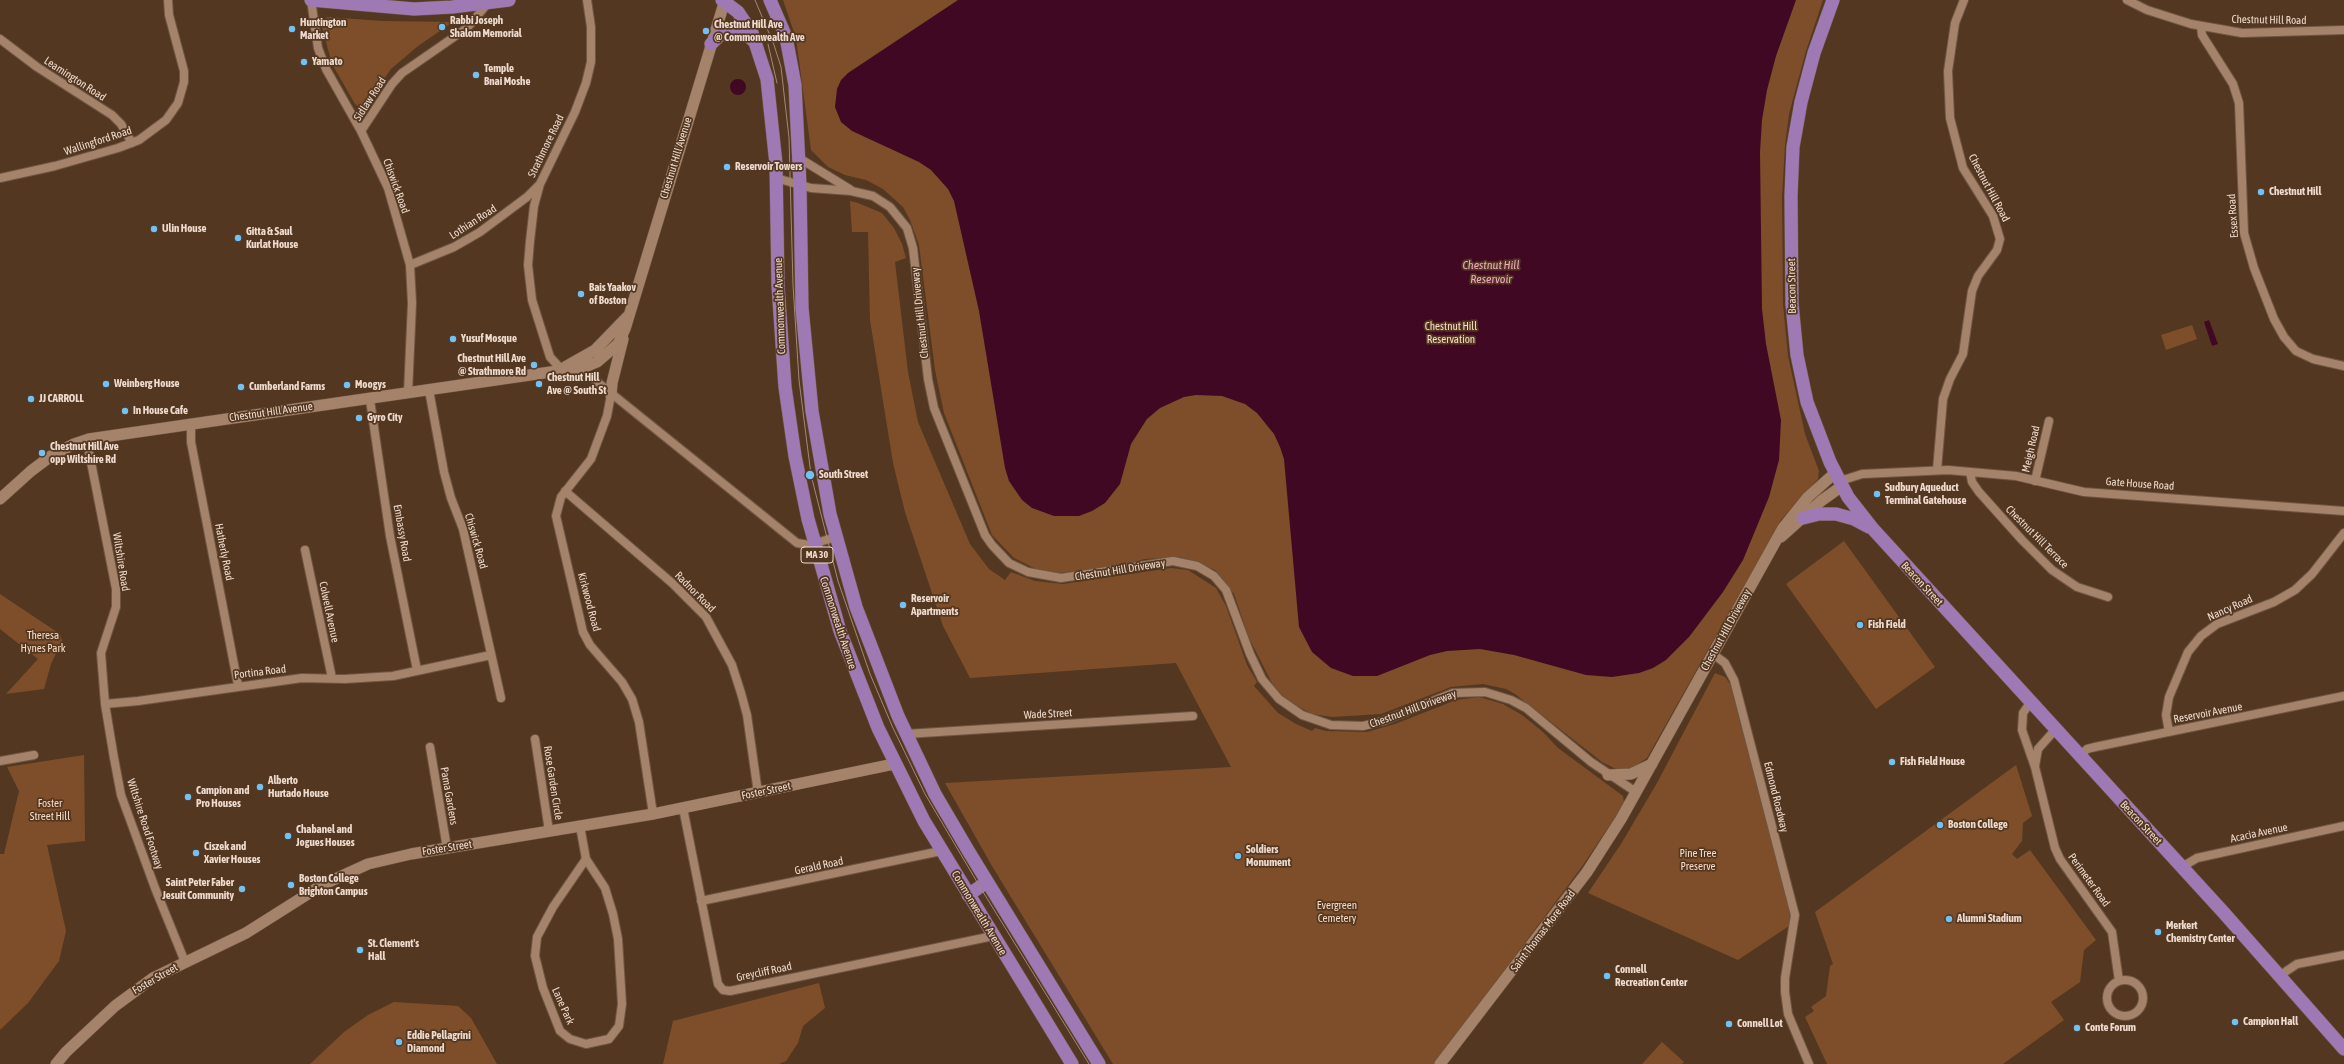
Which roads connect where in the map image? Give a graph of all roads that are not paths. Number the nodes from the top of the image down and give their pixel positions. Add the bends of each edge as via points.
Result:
1 (168, 0) edge
2 (311, 0) edge
3 (509, 0) edge
4 (587, 0) edge
5 (724, 0) edge
6 (770, 0) edge
7 (1833, 0) edge
8 (1964, 0) edge
9 (2127, 0) edge
10 (488, 3) junction
11 (2201, 26) junction
12 (2344, 30) edge
13 (0, 39) edge
14 (711, 44) junction
15 (758, 46) junction
16 (362, 132) junction
17 (132, 143) junction
18 (799, 158) junction
19 (0, 178) edge
20 (776, 178) junction
21 (540, 184) junction
22 (800, 185) junction
23 (851, 191) junction
24 (410, 265) junction
25 (628, 316) junction
26 (625, 329) junction
27 (2344, 366) edge
28 (561, 370) junction
29 (429, 390) junction
30 (408, 393) junction
31 (611, 395) junction
32 (370, 400) junction
33 (2049, 421) dead end
34 (191, 423) junction
35 (89, 440) junction
36 (1937, 470) junction
37 (1970, 472) junction
38 (1839, 480) junction
39 (2034, 481) junction
40 (565, 491) junction
41 (0, 499) edge
42 (2344, 511) edge
43 (1803, 518) junction
44 (1872, 529) junction
45 (2344, 533) edge
46 (836, 537) junction
47 (814, 544) junction
48 (1772, 546) junction
49 (305, 550) dead end
50 (2108, 597) dead end
51 (1713, 654) junction
52 (491, 655) junction
53 (417, 670) junction
54 (332, 678) junction
55 (238, 685) junction
56 (2344, 696) edge
57 (501, 698) dead end
58 (2030, 703) junction
59 (106, 704) junction
60 (1192, 716) dead end
61 (2055, 730) junction
62 (2169, 732) junction
63 (906, 734) junction
64 (535, 739) dead end
65 (430, 747) dead end
66 (34, 755) dead end
67 (2079, 757) junction
68 (114, 758) joint
69 (0, 761) edge
70 (894, 764) junction
71 (1652, 764) junction
72 (2035, 767) junction
73 (1608, 775) junction
74 (1636, 792) junction
75 (758, 793) junction
76 (682, 808) junction
77 (653, 814) junction
78 (580, 826) junction
79 (2344, 826) edge
80 (549, 831) junction
81 (447, 848) junction
82 (941, 851) junction
83 (586, 859) junction
84 (2182, 867) junction
85 (987, 882) junction
86 (968, 895) junction
87 (701, 901) junction
88 (993, 936) junction
89 (2344, 956) edge
90 (185, 962) junction
91 (2278, 976) junction
92 (2119, 981) junction
93 (2344, 1049) edge
94 (56, 1064) edge
95 (1072, 1064) edge
96 (1099, 1064) edge
97 (1440, 1064) edge
98 (1809, 1064) edge

1 - 17 street, Wallingford Road via 169,15 184,71 182,92 175,110 166,120
2 - 10 main road via 414,9
2 - 16 street, Chiswick Road via 318,48 326,68
3 - 10 main road
4 - 21 street, Strathmore Road via 591,55 586,83 575,112
5 - 14 main road, Chestnut Hill Avenue
5 - 15 main road, Commonwealth Avenue / MA 30 via 742,18
6 - 18 main road, Commonwealth Avenue / MA 30 via 789,47 796,102
7 - 38 main road, Beacon Street via 1814,53 1801,102 1794,147 1791,196 1792,304 1797,355 1812,417
8 - 36 street, Chestnut Hill Road via 1955,23 1948,71 1950,118 1963,168 1995,220 2000,239 1997,250 1978,276 1972,291 1963,354 1943,399
9 - 11 street, Chestnut Hill Road via 2147,10
10 - 16 street, Sidlaw Road via 467,28 402,73 392,84
11 - 12 street, Chestnut Hill Road via 2242,33
11 - 27 street, Essex Road via 2202,35 2220,61 2236,93 2240,113 2244,233 2254,268 2274,319 2284,337 2296,350 2313,359
13 - 17 street, Leamington Road via 37,67 112,116 121,124
14 - 15 main road via 721,34 734,30 747,35
14 - 25 main road, Chestnut Hill Avenue
15 - 20 main road, Commonwealth Avenue / MA 30 via 770,97
16 - 24 street, Chiswick Road via 388,188
17 - 19 street, Wallingford Road via 55,166
18 - 22 main road, Commonwealth Avenue / MA 30
18 - 23 street, Chestnut Hill Driveway
20 - 22 street, Chestnut Hill Driveway
20 - 47 main road, Commonwealth Avenue / MA 30 via 783,373 795,456
21 - 24 street, Lothian Road via 527,197 480,232 454,247
21 - 28 street, Strathmore Road via 534,206 530,241 529,283 537,319 550,357
22 - 23 street, Chestnut Hill Driveway via 828,191
22 - 46 main road, Commonwealth Avenue / MA 30 via 804,342 817,446
23 - 73 street, Chestnut Hill Driveway via 873,196 890,207 908,233 913,248 928,378 934,408 986,535 1009,563 1028,572 1061,578 1168,562 1198,566 1214,576 1226,590 1262,679 1279,699 1302,716 1331,725 1363,726 1383,721 1453,693 1485,692 1526,708
24 - 30 street, Chiswick Road via 412,303
25 - 26 main road, Chestnut Hill Avenue
25 - 28 main road, Chestnut Hill Avenue via 594,350
26 - 28 main road, Chestnut Hill Avenue via 618,344 597,362 585,367
26 - 31 main road
28 - 29 main road, Chestnut Hill Avenue
28 - 31 street via 591,378
29 - 30 main road, Chestnut Hill Avenue
29 - 52 street, Chiswick Road via 444,472 463,529
30 - 32 main road, Chestnut Hill Avenue
31 - 40 street, Kirkwood Road via 607,416 591,459
31 - 47 street via 792,540 804,545
32 - 34 main road, Chestnut Hill Avenue
32 - 53 street, Embassy Road via 390,536
33 - 39 street, Meigh Road
34 - 35 main road, Chestnut Hill Avenue
34 - 55 street, Hatherly Road via 191,442
35 - 41 main road, Chestnut Hill Avenue via 74,444 51,456
35 - 59 street, Wiltshire Road via 116,589 116,607 101,652
36 - 37 street, Gate House Road
36 - 38 street via 1862,474
37 - 39 street, Gate House Road via 2016,476
37 - 50 street, Chestnut Hill Terrace via 1972,482 1979,492 2052,570 2076,587
38 - 43 main road, Chestnut Hill Driveway
38 - 44 main road, Beacon Street
38 - 48 main road, Chestnut Hill Driveway via 1798,507
39 - 42 street, Gate House Road via 2084,492
40 - 75 street, Radnor Road via 706,617 720,639 741,693 747,715
40 - 77 street, Kirkwood Road via 558,503 557,523 583,632 632,699 639,722
43 - 44 main road via 1819,514 1836,514 1854,519
43 - 48 main road, Chestnut Hill Driveway
44 - 58 main road, Beacon Street
45 - 62 street, Nancy Road via 2312,574 2295,590 2274,602 2217,624 2201,636 2188,652 2169,697 2166,715
46 - 47 street
46 - 63 main road, Commonwealth Avenue / MA 30 via 866,637
47 - 70 main road, Commonwealth Avenue / MA 30 via 852,664
48 - 51 main road, Chestnut Hill Driveway
49 - 54 street, Colwell Avenue
51 - 71 main road, Chestnut Hill Driveway
51 - 98 street, Edmond Roadway via 1725,663 1734,680 1795,915 1785,978 1788,1014
52 - 53 street, Portina Road
52 - 57 street, Chiswick Road
53 - 54 street, Portina Road via 393,676
54 - 55 street, Portina Road via 302,678
55 - 59 street, Portina Road
56 - 62 street, Reservoir Avenue
58 - 61 main road, Beacon Street
58 - 72 street, Perimeter Road via 2021,721 2024,738
59 - 68 street, Wiltshire Road
60 - 63 street, Wade Street
61 - 67 main road, Beacon Street
61 - 72 street, Perimeter Road via 2038,749
62 - 67 street, Reservoir Avenue via 2095,747 2088,749
63 - 85 main road, Commonwealth Avenue / MA 30 via 951,822
64 - 80 street, Rose Garden Circle
65 - 81 street, Pama Gardens
66 - 69 street
67 - 84 main road, Beacon Street
68 - 90 street, Wiltshire Road Footway via 121,795 154,888
70 - 75 main road, Foster Street
70 - 82 main road, Commonwealth Avenue / MA 30
71 - 73 main road via 1631,774
71 - 74 main road, Chestnut Hill Driveway
72 - 92 street, Perimeter Road via 2058,854 2112,932
73 - 74 street, Chestnut Hill Driveway
74 - 97 main road, Saint Thomas More Road via 1570,897
75 - 76 main road, Foster Street
76 - 77 main road, Foster Street
76 - 87 street, Greycliff Road
77 - 78 main road, Foster Street
78 - 80 main road, Foster Street
78 - 83 street, Lane Park
79 - 84 street, Acacia Avenue via 2197,858
80 - 81 main road, Foster Street
81 - 90 main road, Foster Street via 368,864 346,873 322,885 252,930
82 - 86 main road, Commonwealth Avenue / MA 30
82 - 87 street, Gerald Road
83 - 83 street, Lane Park via 553,907 537,937 535,956 543,988 560,1031 570,1039 586,1044 609,1039 619,1026 622,1004 618,939 613,914 605,888
84 - 91 main road, Beacon Street
85 - 86 main road
85 - 96 main road, Commonwealth Avenue / MA 30
86 - 88 main road, Commonwealth Avenue / MA 30
87 - 88 street, Greycliff Road via 718,984 726,991
88 - 95 main road, Commonwealth Avenue / MA 30
89 - 91 street via 2297,964
90 - 94 main road, Foster Street via 135,990 87,1032
91 - 93 main road, Beacon Street
92 - 92 street via 2107,994 2108,1006 2116,1014 2133,1015 2142,1006 2140,989 2131,981

